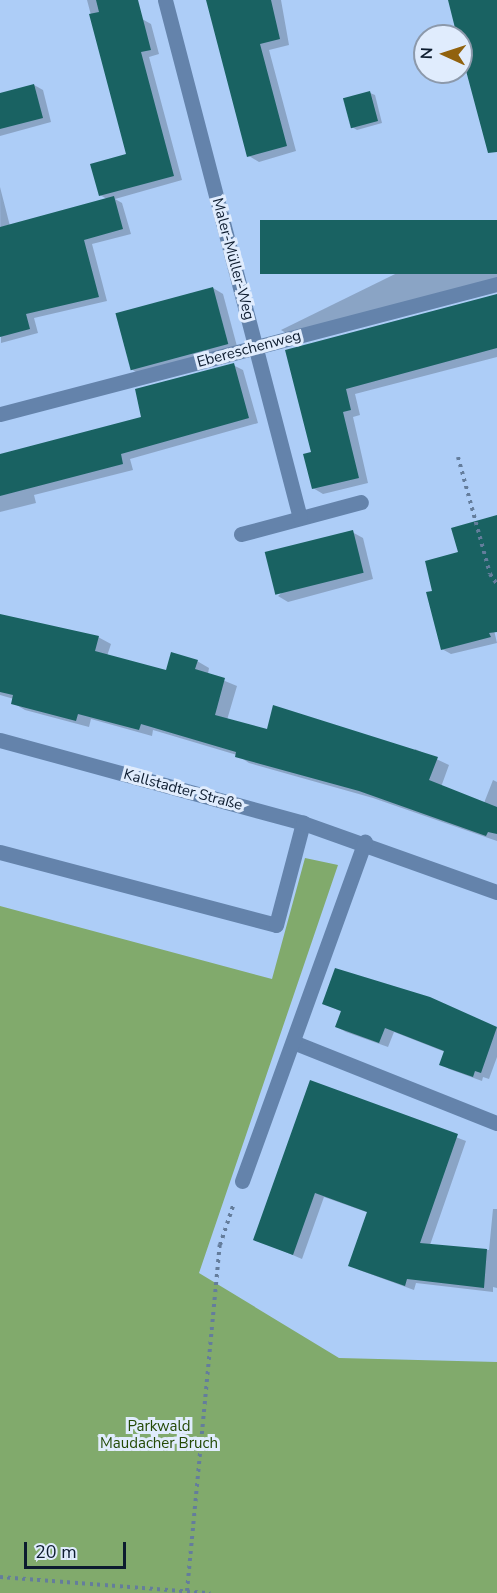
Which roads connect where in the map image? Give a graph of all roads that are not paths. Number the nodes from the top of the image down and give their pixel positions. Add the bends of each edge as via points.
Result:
1 (165, 0) edge
2 (497, 284) edge
3 (255, 347) junction
4 (0, 414) edge
5 (362, 502) dead end
6 (300, 518) junction
7 (241, 534) dead end
8 (0, 740) edge
9 (303, 823) junction
10 (365, 842) junction
11 (0, 852) edge
12 (497, 892) edge
13 (293, 1042) junction
14 (497, 1123) edge
15 (242, 1181) road end

1 - 3 street, Maler-Müller-Weg
2 - 3 street, Ebereschenweg
3 - 4 street, Ebereschenweg
3 - 6 street, Maler-Müller-Weg
5 - 6 street
6 - 7 street
8 - 9 street, Kallstadter Straße
9 - 10 street, Kallstadter Straße
9 - 11 street via 276,925
10 - 12 street, Kallstadter Straße
10 - 13 street
13 - 14 street
13 - 15 street

